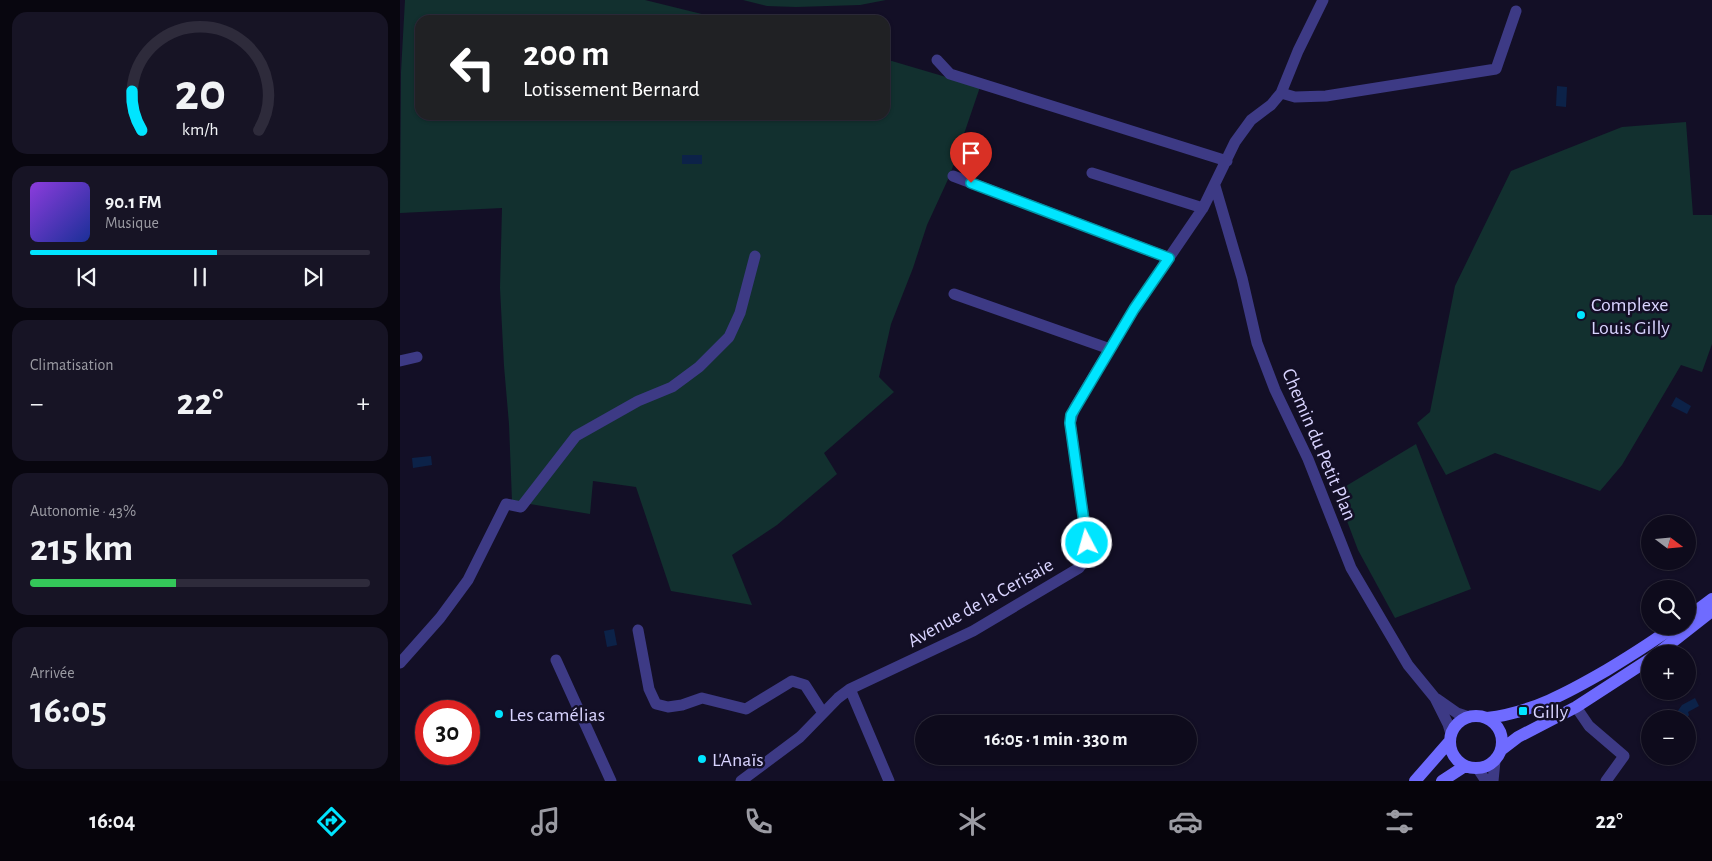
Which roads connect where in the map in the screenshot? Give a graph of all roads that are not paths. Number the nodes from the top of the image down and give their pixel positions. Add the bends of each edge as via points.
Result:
1 (1323, 0) edge
2 (1516, 11) dead end
3 (938, 60) dead end
4 (1281, 93) junction
5 (1227, 161) junction
6 (1092, 173) dead end
7 (953, 176) dead end
8 (1215, 186) junction
9 (1203, 208) junction
10 (755, 256) dead end
11 (1169, 258) junction
12 (954, 294) dead end
13 (1110, 349) junction
14 (417, 357) dead end
15 (400, 361) edge
16 (1712, 599) edge
17 (1696, 611) edge
18 (1712, 611) edge
19 (638, 630) dead end
20 (1662, 635) edge
21 (1669, 645) edge
22 (556, 660) dead end
23 (400, 663) edge
24 (1641, 665) edge
25 (850, 689) junction
26 (1435, 698) junction
27 (1576, 707) junction
28 (823, 713) junction
29 (1469, 717) junction
30 (1487, 718) junction
31 (1450, 737) junction
32 (1498, 756) junction
33 (1465, 766) junction
34 (1478, 769) junction
35 (611, 781) edge
36 (741, 781) edge
37 (889, 781) edge
38 (1415, 781) edge
39 (1442, 781) edge
40 (1486, 781) edge
41 (1493, 781) edge
42 (1606, 781) edge

1 - 4 street, Avenue de la Cerisaie
2 - 4 street via 1496,69 1326,96 1295,97
3 - 5 street via 950,74
4 - 5 street, Avenue de la Cerisaie via 1272,105 1251,120 1235,142
5 - 8 street, Avenue de la Cerisaie
6 - 9 street
7 - 11 street
8 - 9 street, Avenue de la Cerisaie
8 - 26 street, Chemin du Petit Plan via 1258,343 1351,568 1408,665
9 - 11 street, Avenue de la Cerisaie
10 - 23 street via 740,313 728,337 699,367 672,387 638,401 576,436 521,507 506,504 468,580
11 - 13 street, Avenue de la Cerisaie
12 - 13 street
13 - 25 street, Avenue de la Cerisaie via 1071,415 1087,543 1084,561 1079,568 974,632
14 - 15 street
16 - 17 main road
18 - 21 main road
19 - 28 street via 649,689 656,704 682,705 702,698 746,709 792,681 806,685
20 - 30 main road via 1566,694 1523,711
22 - 35 street
24 - 27 main road
25 - 28 street, Avenue de la Cerisaie
25 - 37 street
26 - 29 street, Chemin du Petit Plan
26 - 31 street, Chemin du Petit Plan via 1448,724
27 - 32 main road via 1518,737
27 - 42 street via 1589,726 1624,756
28 - 36 street, Avenue de la Cerisaie via 800,737
29 - 30 main road
29 - 31 main road via 1458,723
30 - 32 main road via 1501,735
31 - 33 main road via 1453,756
31 - 38 main road
32 - 34 main road
32 - 41 street
33 - 34 main road
33 - 39 main road
34 - 40 street

